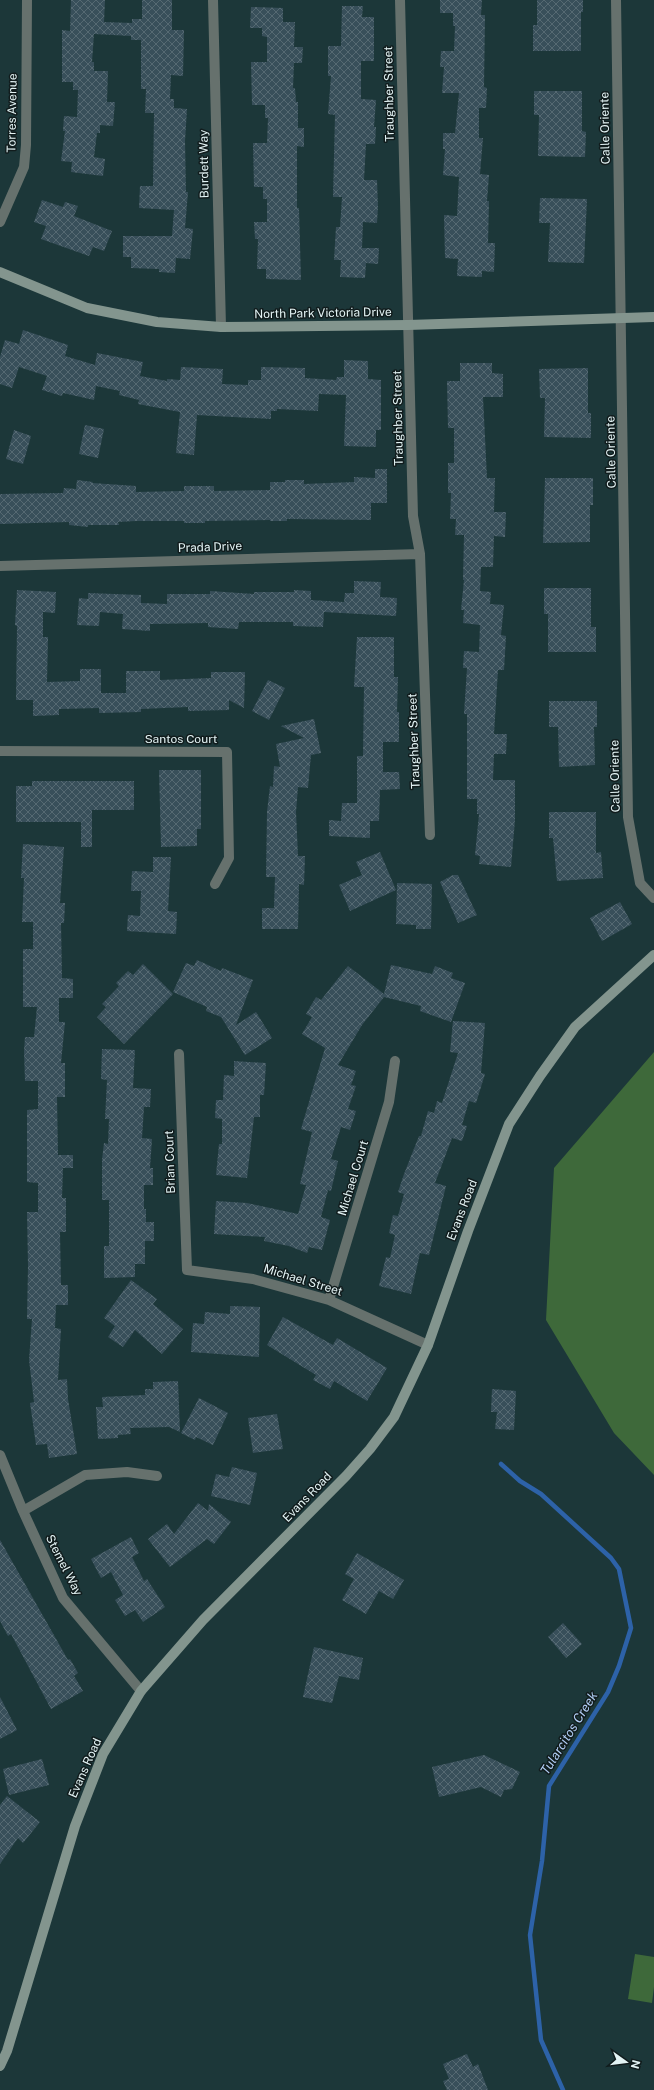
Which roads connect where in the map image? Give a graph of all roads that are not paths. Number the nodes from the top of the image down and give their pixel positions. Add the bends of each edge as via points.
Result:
1 (27, 0) edge
2 (213, 0) edge
3 (400, 0) edge
4 (616, 0) edge
5 (0, 222) edge
6 (0, 272) edge
7 (654, 317) edge
8 (622, 318) junction
9 (408, 325) junction
10 (221, 327) junction
11 (420, 554) junction
12 (0, 566) edge
13 (0, 751) edge
14 (430, 835) dead end
15 (215, 884) dead end
16 (654, 898) edge
17 (654, 955) edge
18 (179, 1054) dead end
19 (395, 1061) dead end
20 (187, 1270) joint
21 (329, 1300) junction
22 (428, 1344) junction
23 (0, 1455) edge
24 (158, 1476) dead end
25 (23, 1511) junction
26 (141, 1691) junction
27 (0, 2066) edge

1 - 5 street, Torres Avenue via 24,167
2 - 10 street, Burdett Way
3 - 9 street, Traughber Street
4 - 8 street, Calle Oriente
6 - 10 street, North Park Victoria Drive via 87,308 157,322
7 - 8 street, North Park Victoria Drive
8 - 9 street, North Park Victoria Drive
8 - 16 street, Calle Oriente via 628,817 640,883
9 - 10 street, North Park Victoria Drive
9 - 11 street, Traughber Street via 413,516
11 - 12 street, Prada Drive
11 - 14 street, Traughber Street
13 - 15 street, Santos Court via 227,752 229,858
17 - 22 street, Evans Road via 575,1027 509,1124
18 - 20 street, Brian Court
19 - 21 street, Michael Court via 389,1102
20 - 21 street, Michael Street via 253,1279
21 - 22 street, Michael Street
22 - 26 street, Evans Road via 394,1417 370,1449 269,1556 203,1620
23 - 25 street, Stemel Way
24 - 25 street via 127,1472 85,1475
25 - 26 street, Stemel Way via 63,1598
26 - 27 street, Evans Road via 103,1754 75,1826 7,2051

